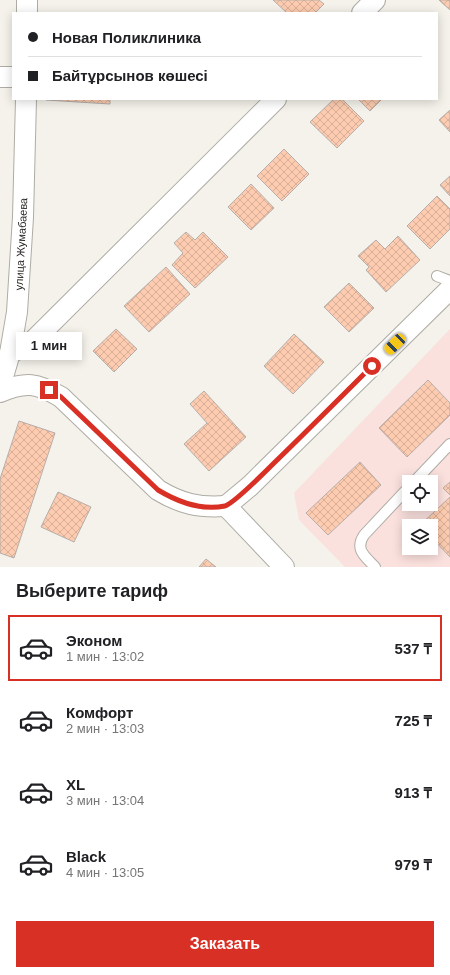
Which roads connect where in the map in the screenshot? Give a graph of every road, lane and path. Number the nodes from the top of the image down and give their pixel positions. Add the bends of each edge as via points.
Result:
1 (26, 0) edge
2 (375, 0) edge
3 (27, 12) edge
4 (363, 12) edge
5 (0, 77) edge
6 (12, 77) edge
7 (26, 100) edge
8 (275, 100) edge
9 (450, 281) edge
10 (444, 282) edge
11 (8, 312) edge
12 (10, 353) junction
13 (0, 387) edge
14 (0, 392) edge
15 (450, 444) edge
16 (421, 475) edge
17 (402, 495) edge
18 (226, 506) junction
19 (284, 567) edge
20 (375, 567) edge

1 - 3 street
2 - 4 street
5 - 6 street
7 - 11 street, улица Жумабаева via 23,217
8 - 12 street via 30,344
9 - 10 lane
10 - 18 street via 250,486
11 - 12 street, улица Жумабаева
12 - 13 street, улица Жумабаева
14 - 18 street via 29,384 49,390 61,397 158,490 172,499 195,506
15 - 16 lane
17 - 20 lane via 360,540 362,553
18 - 19 street

